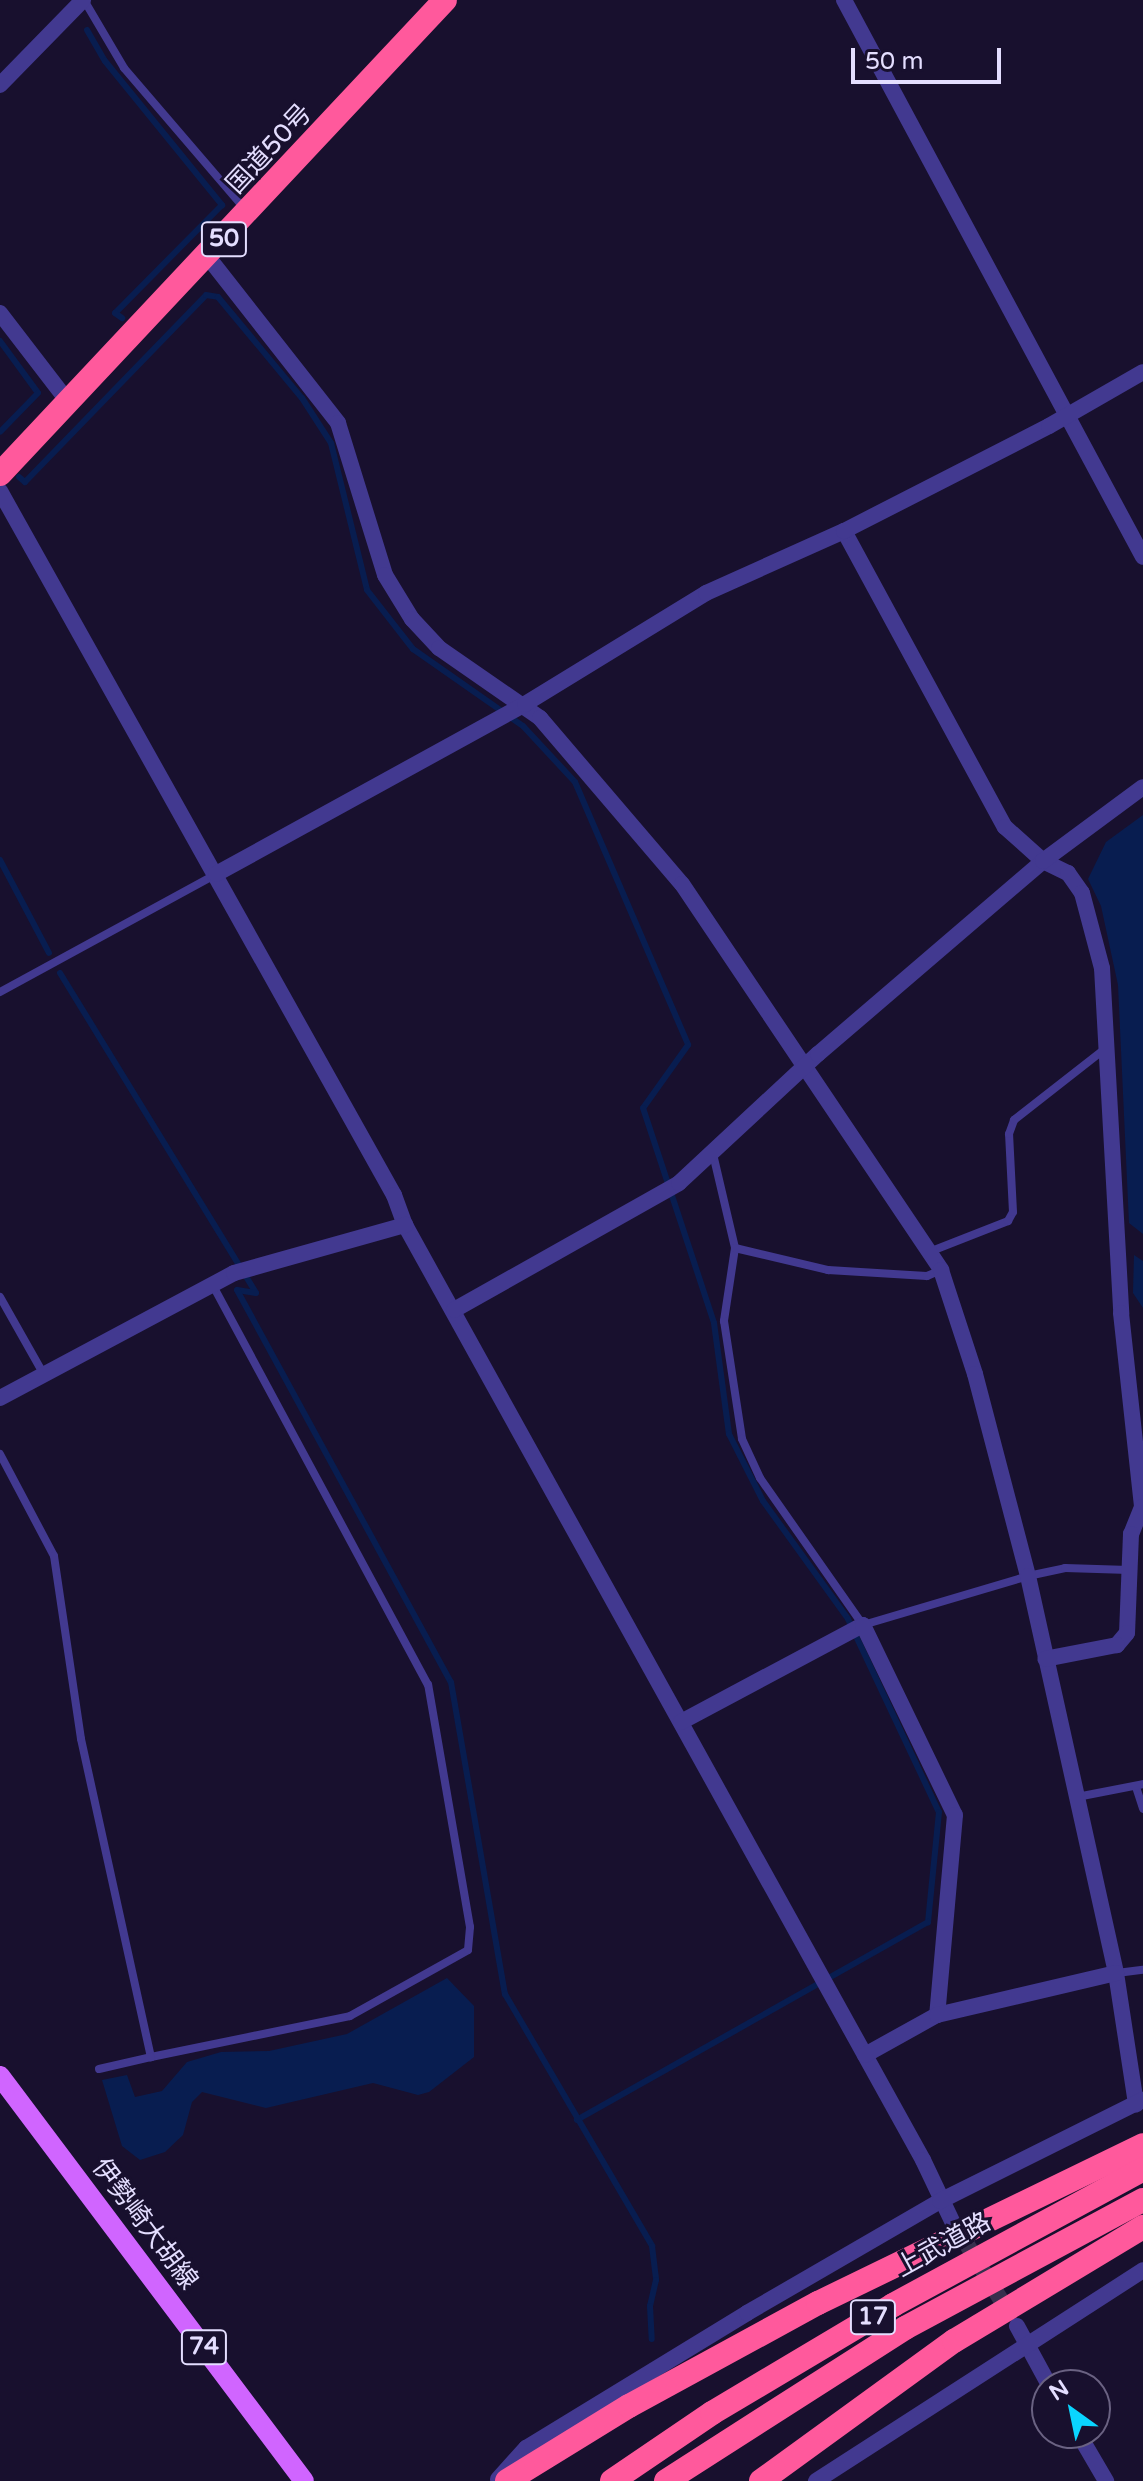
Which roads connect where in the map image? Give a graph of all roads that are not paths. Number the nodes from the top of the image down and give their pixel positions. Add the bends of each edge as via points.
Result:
1 (84, 0) edge
2 (445, 0) edge
3 (844, 0) edge
4 (0, 85) edge
5 (248, 212) junction
6 (208, 257) junction
7 (0, 313) edge
8 (1143, 372) edge
9 (69, 403) junction
10 (1068, 411) junction
11 (0, 474) edge
12 (0, 491) edge
13 (844, 531) junction
14 (1143, 557) edge
15 (525, 704) junction
16 (1143, 787) edge
17 (1043, 861) junction
18 (216, 874) junction
19 (0, 992) edge
20 (1106, 1047) junction
21 (806, 1067) junction
22 (713, 1154) junction
23 (405, 1225) junction
24 (735, 1248) junction
25 (929, 1252) junction
26 (941, 1270) junction
27 (212, 1283) junction
28 (0, 1297) edge
29 (454, 1310) junction
30 (43, 1373) junction
31 (0, 1398) edge
32 (0, 1454) edge
33 (1143, 1507) edge
34 (1130, 1570) junction
35 (1028, 1576) junction
36 (863, 1625) junction
37 (1045, 1659) junction
38 (681, 1722) junction
39 (1140, 1786) edge
40 (1076, 1797) junction
41 (1143, 1809) edge
42 (1143, 1970) edge
43 (1116, 1973) junction
44 (937, 2015) junction
45 (865, 2055) junction
46 (151, 2057) junction
47 (99, 2069) dead end
48 (4, 2089) edge
49 (1139, 2102) edge
50 (1143, 2145) edge
51 (1143, 2169) edge
52 (1143, 2200) edge
53 (940, 2201) junction
54 (952, 2221) tunnel mouth
55 (1143, 2227) edge
56 (1143, 2270) edge
57 (1017, 2326) tunnel mouth
58 (1027, 2347) junction
59 (1040, 2369) edge
60 (553, 2442) junction
61 (1087, 2449) edge
62 (304, 2481) edge
63 (496, 2481) edge
64 (507, 2481) edge
65 (612, 2481) edge
66 (666, 2481) edge
67 (761, 2481) edge
68 (816, 2481) edge
69 (1106, 2481) edge

1 - 4 street
1 - 5 lane via 124,68
2 - 5 highway, 国道50号 / 50
3 - 10 street
5 - 6 highway, 国道50号 / 50
6 - 9 highway, 国道50号 / 50
6 - 15 street via 338,423 382,565 407,611 439,648
7 - 9 street
8 - 10 street
9 - 11 highway, 国道50号 / 50
10 - 13 street via 1049,426
10 - 14 street
12 - 18 street
13 - 15 street via 706,593
13 - 17 street via 1005,827
15 - 18 street
15 - 21 street via 682,884
16 - 17 street
17 - 20 street via 1068,873 1092,921 1102,968
17 - 21 street
18 - 19 lane
18 - 23 street via 394,1195
20 - 25 lane via 1014,1120 1009,1134 1013,1212 1008,1221
20 - 33 street via 1121,1313
21 - 22 street
21 - 25 street
22 - 24 lane
22 - 29 street via 660,1195
23 - 27 street
23 - 29 street
24 - 26 lane via 828,1270 927,1276
24 - 36 lane via 724,1321 742,1439 760,1478
25 - 26 street
26 - 35 street via 975,1374
27 - 30 street
27 - 46 lane via 428,1685 470,1942 468,1950 350,2016
28 - 30 lane
29 - 38 street
30 - 31 street
32 - 46 lane via 54,1556 81,1739
33 - 34 street via 1131,1534
34 - 35 lane via 1065,1568
34 - 37 street via 1127,1633 1117,1645
35 - 36 lane
35 - 37 street
36 - 38 street
36 - 44 street via 955,1815
37 - 40 street
38 - 45 street
39 - 40 lane
39 - 41 lane
40 - 43 street
42 - 43 lane
43 - 44 street
43 - 49 street
44 - 45 street
45 - 53 street
46 - 47 lane
48 - 62 main road, 伊勢崎大胡線 / 74
49 - 53 street
50 - 60 highway via 818,2303
51 - 65 highway, 上武道路 / 17 via 893,2305 712,2413
52 - 66 highway, 上武道路 / 17 via 905,2328
53 - 54 street
53 - 60 street
55 - 67 highway via 954,2341
56 - 58 street
57 - 58 street
58 - 59 street
58 - 68 street
60 - 63 street via 526,2448
60 - 64 highway
61 - 69 street

